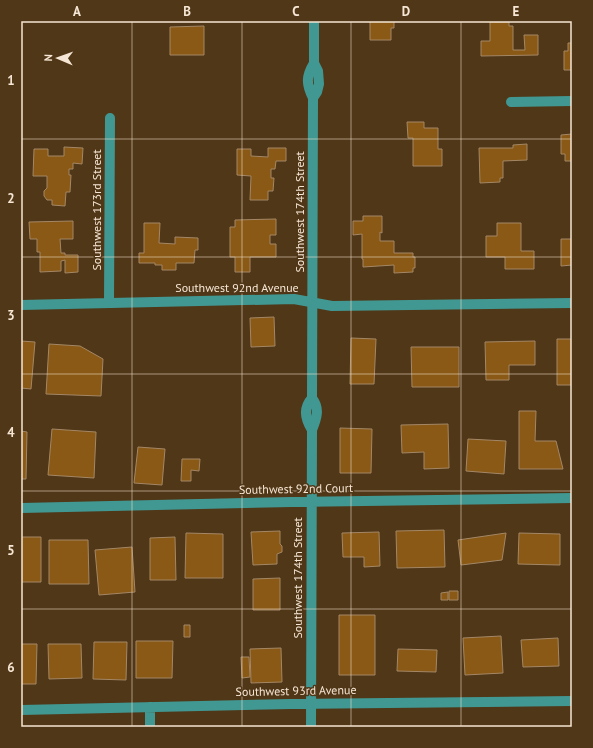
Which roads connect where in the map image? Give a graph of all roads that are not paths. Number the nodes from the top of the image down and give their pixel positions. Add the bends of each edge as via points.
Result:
1 (314, 21) edge
2 (572, 101) edge
3 (511, 102) dead end
4 (110, 118) dead end
5 (313, 302) junction
6 (109, 303) junction
7 (572, 303) edge
8 (21, 306) edge
9 (572, 498) edge
10 (311, 502) junction
11 (21, 508) edge
12 (572, 700) edge
13 (312, 704) junction
14 (150, 706) junction
15 (21, 710) edge
16 (150, 727) edge
17 (311, 727) edge

1 - 5 street, Southwest 174th Street via 314,63 307,78 313,98
2 - 3 street
4 - 6 street, Southwest 173rd Street
5 - 6 street, Southwest 92nd Avenue via 294,299
5 - 7 street, Southwest 92nd Avenue via 332,306
5 - 10 street, Southwest 174th Street via 312,398 317,407 317,414 312,430
6 - 8 street, Southwest 92nd Avenue
9 - 10 street, Southwest 92nd Court
10 - 11 street, Southwest 92nd Court
10 - 13 street, Southwest 174th Street
12 - 13 street, Southwest 93rd Avenue
13 - 14 street, Southwest 93rd Avenue
13 - 17 street, Southwest 174th Street
14 - 15 street, Southwest 93rd Avenue
14 - 16 street

